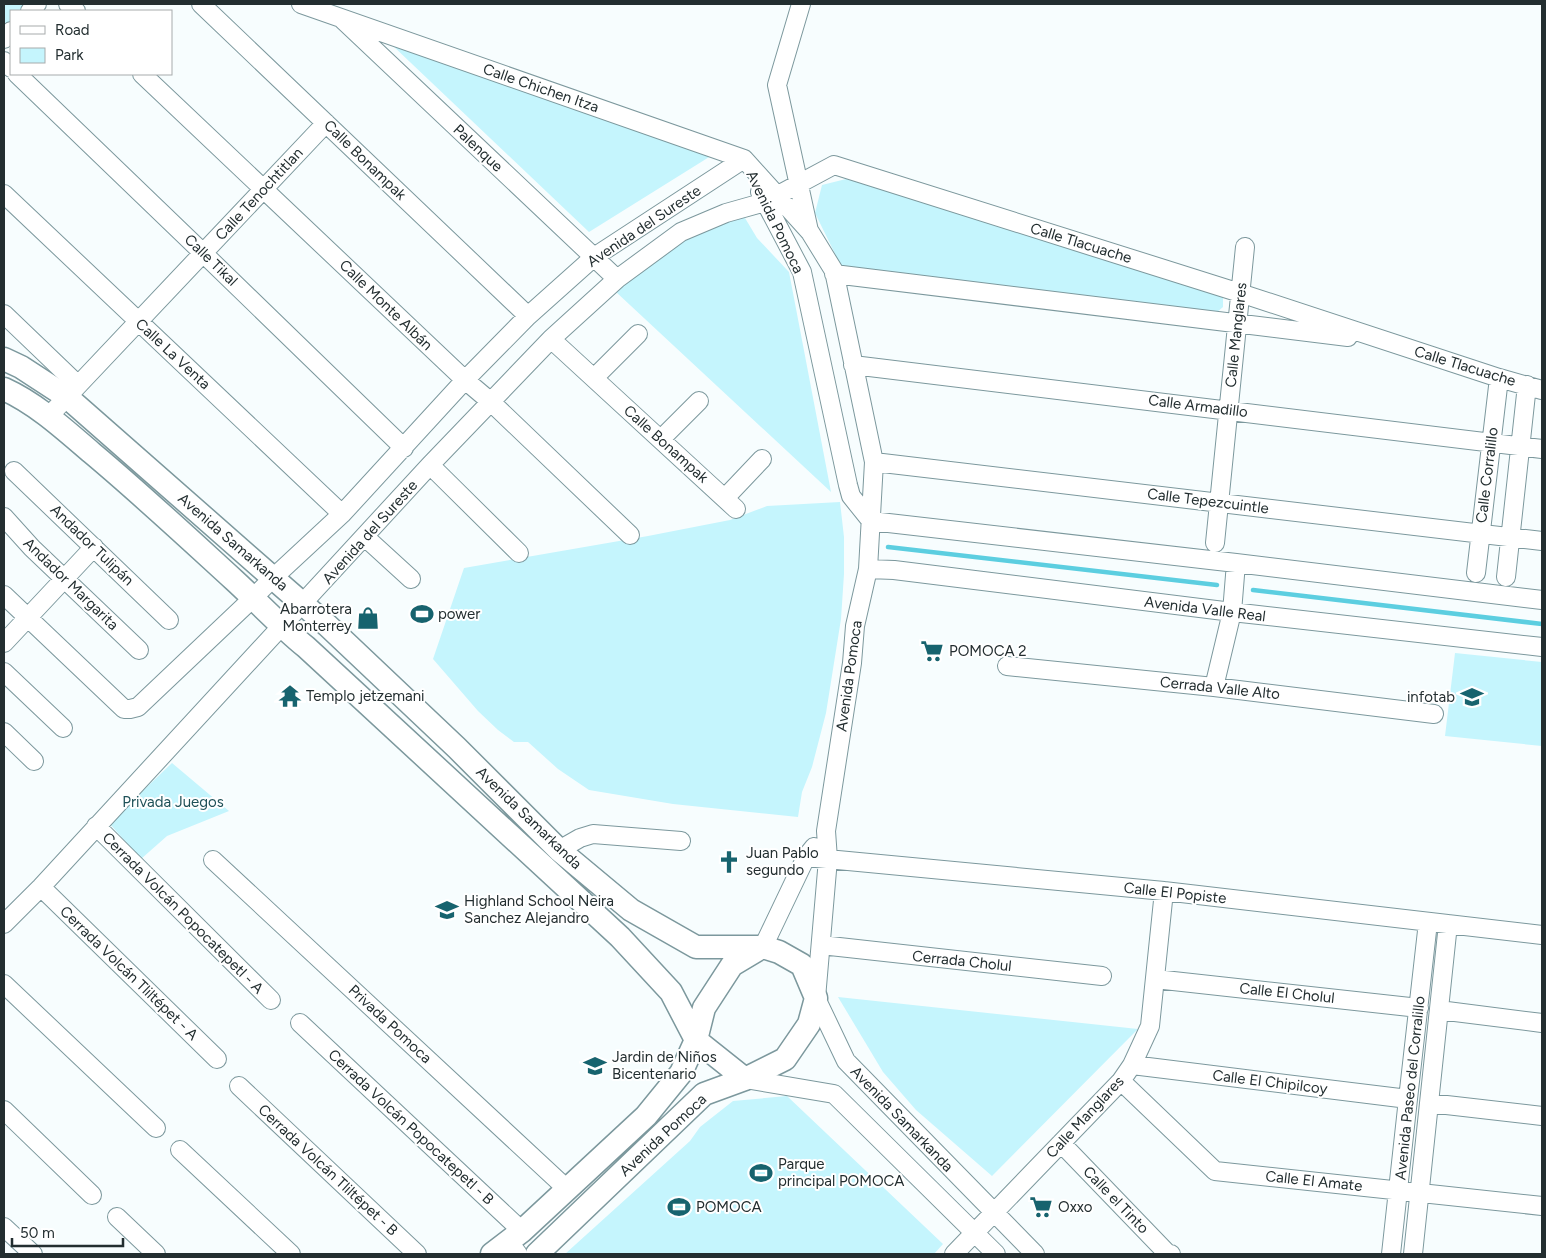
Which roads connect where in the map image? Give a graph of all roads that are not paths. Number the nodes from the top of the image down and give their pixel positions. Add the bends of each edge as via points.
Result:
1 (201, 4) edge
2 (301, 4) edge
3 (801, 4) edge
4 (338, 16) junction
5 (18, 75) edge
6 (143, 75) edge
7 (326, 123) junction
8 (744, 159) junction
9 (799, 183) junction
10 (264, 189) junction
11 (4, 194) edge
12 (771, 199) junction
13 (810, 232) junction
14 (787, 245) junction
15 (1245, 247) dead end
16 (203, 253) junction
17 (594, 257) junction
18 (834, 274) junction
19 (617, 279) junction
20 (1240, 293) junction
21 (4, 314) edge
22 (528, 316) junction
23 (138, 322) junction
24 (1237, 323) junction
25 (638, 334) dead end
26 (551, 339) junction
27 (1388, 342) junction
28 (4, 359) edge
29 (853, 365) junction
30 (594, 378) junction
31 (1499, 378) junction
32 (465, 380) junction
33 (1535, 388) edge
34 (4, 389) edge
35 (72, 391) junction
36 (699, 401) dead end
37 (491, 402) junction
38 (1228, 410) junction
39 (48, 416) junction
40 (661, 439) junction
41 (1491, 442) junction
42 (1520, 446) junction
43 (404, 448) junction
44 (1542, 448) edge
45 (762, 459) dead end
46 (874, 462) junction
47 (430, 465) junction
48 (14, 471) dead end
49 (1219, 503) junction
50 (342, 514) junction
51 (4, 517) edge
52 (871, 521) junction
53 (1480, 534) junction
54 (630, 535) dead end
55 (365, 537) junction
56 (1510, 537) junction
57 (1542, 541) edge
58 (1215, 543) dead end
59 (94, 547) junction
60 (519, 553) dead end
61 (1236, 563) junction
62 (868, 569) junction
63 (1476, 573) dead end
64 (1506, 577) dead end
65 (64, 578) junction
66 (273, 578) junction
67 (411, 578) dead end
68 (4, 595) edge
69 (253, 598) junction
70 (1542, 600) edge
71 (304, 604) junction
72 (1232, 612) junction
73 (28, 617) junction
74 (169, 620) dead end
75 (282, 627) junction
76 (4, 643) edge
77 (1542, 647) edge
78 (139, 650) dead end
79 (1006, 666) dead end
80 (4, 672) edge
81 (1214, 687) junction
82 (1434, 714) dead end
83 (63, 728) dead end
84 (4, 732) edge
85 (457, 748) junction
86 (34, 761) dead end
87 (438, 768) junction
88 (96, 826) junction
89 (826, 831) junction
90 (681, 841) dead end
91 (559, 850) junction
92 (806, 857) junction
93 (828, 859) junction
94 (213, 860) dead end
95 (41, 887) junction
96 (1164, 891) junction
97 (1428, 922) junction
98 (4, 924) edge
99 (1448, 924) junction
100 (1542, 936) edge
101 (821, 945) junction
102 (763, 947) junction
103 (1102, 976) dead end
104 (1155, 979) junction
105 (4, 984) edge
106 (816, 998) junction
107 (271, 1000) dead end
108 (1419, 1008) junction
109 (1439, 1010) junction
110 (300, 1023) dead end
111 (1542, 1023) edge
112 (696, 1040) junction
113 (217, 1059) dead end
114 (1132, 1065) junction
115 (746, 1079) junction
116 (1122, 1081) junction
117 (239, 1086) dead end
118 (1408, 1099) junction
119 (1429, 1103) junction
120 (4, 1110) edge
121 (1542, 1116) edge
122 (156, 1128) dead end
123 (624, 1136) junction
124 (1061, 1144) junction
125 (180, 1150) dead end
126 (641, 1154) junction
127 (567, 1189) junction
128 (1399, 1190) junction
129 (1419, 1192) junction
130 (92, 1195) dead end
131 (1542, 1206) edge
132 (994, 1213) junction
133 (117, 1217) dead end
134 (4, 1227) edge
135 (975, 1232) junction
136 (510, 1245) edge
137 (33, 1254) edge
138 (156, 1254) edge
139 (291, 1254) edge
140 (417, 1254) edge
141 (537, 1254) edge
142 (954, 1254) edge
143 (996, 1254) edge
144 (1035, 1254) edge
145 (1172, 1254) edge
146 (1392, 1254) edge
147 (1413, 1254) edge

1 - 7 street, Calle Bonampak
2 - 4 street, Calle Chichen Itza
3 - 9 street via 777,85
4 - 8 street, Calle Chichen Itza
4 - 17 street, Palenque
5 - 16 street, Calle Tikal
6 - 10 street, Calle Monte Albán
7 - 10 street, Calle Tenochtitlan
7 - 22 street, Calle Bonampak
8 - 12 street, Avenida Pomoca
8 - 17 street, Avenida del Sureste
9 - 12 street, Calle Tlacuache
9 - 13 street
9 - 20 street, Calle Tlacuache via 834,165
10 - 16 street, Calle Tenochtitlan
10 - 32 street, Calle Monte Albán
11 - 23 street, Calle La Venta
12 - 13 street, Avenida Pomoca
12 - 14 street, Avenida Pomoca
12 - 19 street, Avenida del Sureste via 681,232
13 - 14 street
13 - 18 street, Avenida Pomoca
14 - 52 street, Avenida Pomoca via 802,272 851,496
15 - 20 street, Calle Manglares
16 - 23 street, Calle Tenochtitlan
16 - 43 street, Calle Tikal
17 - 19 street, Palenque
17 - 22 street, Avenida del Sureste
18 - 24 street, Calle Tlacuache
18 - 29 street, Avenida Pomoca
19 - 26 street, Avenida del Sureste
20 - 24 street, Calle Manglares
20 - 27 street, Calle Tlacuache
21 - 35 street
22 - 32 street, Avenida del Sureste
23 - 35 street, Calle Tenochtitlan
23 - 50 street, Calle La Venta
24 - 27 street, Calle Tlacuache
24 - 38 street, Calle Manglares
25 - 30 street
26 - 30 street, Calle Bonampak
26 - 37 street, Avenida del Sureste
27 - 31 street, Calle Tlacuache
28 - 35 main road, Avenida Samarkanda
29 - 38 street, Calle Armadillo
29 - 46 street, Avenida Pomoca
30 - 40 street, Calle Bonampak
31 - 33 street, Calle Tlacuache
31 - 41 street, Calle Corralillo
32 - 37 street, Calle Monte Albán
32 - 43 street, Avenida del Sureste
33 - 42 street, Calle Corralillo
34 - 39 main road, Avenida Samarkanda
35 - 39 street, Calle Tenochtitlan
35 - 66 main road, Avenida Samarkanda
36 - 40 street
37 - 47 street, Avenida del Sureste
37 - 54 street, Calle Monte Albán
38 - 41 street, Calle Armadillo
38 - 49 street, Calle Manglares
39 - 69 main road, Avenida Samarkanda via 146,498
40 - 45 street, Calle Bonampak via 731,503
41 - 42 street, Calle Armadillo
41 - 53 street, Calle Corralillo
42 - 44 street, Calle Armadillo
42 - 56 street, Calle Corralillo
43 - 50 street, Avenida del Sureste
46 - 49 street, Calle Tepezcuintle
46 - 52 street, Avenida Pomoca
47 - 55 street, Avenida del Sureste
47 - 60 street
48 - 59 street, Andador Tulipán
49 - 53 street, Calle Tepezcuintle
49 - 58 street, Calle Manglares
50 - 66 street, Avenida del Sureste
51 - 65 street, Andador Margarita
52 - 61 street
52 - 62 street, Avenida Pomoca
53 - 56 street, Calle Tepezcuintle
53 - 63 street, Calle Corralillo
55 - 67 street
55 - 71 street, Avenida del Sureste
56 - 57 street, Calle Tepezcuintle
56 - 64 street, Calle Corralillo
59 - 65 street
59 - 74 street, Andador Tulipán
61 - 70 street
61 - 72 street
62 - 72 street, Avenida Valle Real
62 - 89 street, Avenida Pomoca via 855,626
65 - 73 street
65 - 78 street, Andador Margarita
66 - 69 street, Avenida del Sureste
66 - 71 main road, Avenida Samarkanda
68 - 73 street
69 - 73 street, Avenida del Sureste via 138,707 130,709 124,709
69 - 75 main road, Avenida Samarkanda
71 - 75 street, Avenida del Sureste
71 - 85 main road, Avenida Samarkanda
72 - 77 street, Avenida Valle Real
72 - 81 street
73 - 76 street
75 - 87 main road, Avenida Samarkanda
75 - 88 street, Avenida del Sureste
79 - 81 street, Cerrada Valle Alto
80 - 83 street
81 - 82 street, Cerrada Valle Alto
84 - 86 street
85 - 87 main road
85 - 91 main road, Avenida Samarkanda
87 - 112 main road, Avenida Samarkanda via 620,937 671,992
88 - 95 street, Avenida del Sureste
88 - 107 street, Cerrada Volcán Popocatepetl - A
89 - 92 street, Avenida Pomoca
89 - 93 street, Avenida Pomoca
90 - 91 street via 593,834
91 - 102 main road, Avenida Samarkanda via 631,910 696,947
92 - 93 street, Calle El Popiste
92 - 102 street, Avenida Pomoca
93 - 96 street, Calle El Popiste
93 - 101 street, Avenida Pomoca
94 - 127 street, Privada Pomoca
95 - 98 street, Avenida del Sureste
95 - 113 street, Cerrada Volcán Tliltépet - A
96 - 97 street, Calle El Popiste
96 - 104 street, Calle Manglares
97 - 99 street, Calle El Popiste
97 - 108 street, Avenida Paseo del Corralillo
99 - 100 street, Calle El Popiste
99 - 109 street, Avenida Paseo del Corralillo
101 - 103 street, Cerrada Cholul
101 - 106 street, Avenida Pomoca
102 - 106 main road, Avenida Samarkanda via 802,965
102 - 112 main road, Avenida Pomoca via 732,965 704,1008
104 - 108 street, Calle El Cholul
104 - 114 street, Calle Manglares via 1150,1026
105 - 122 street
106 - 115 main road, Avenida Pomoca via 809,1024 785,1059
106 - 132 street, Avenida Samarkanda via 846,1061
108 - 118 street, Avenida Paseo del Corralillo
109 - 111 street
109 - 119 street, Avenida Paseo del Corralillo
110 - 136 street, Cerrada Volcán Popocatepetl - B
112 - 115 main road, Avenida Samarkanda
112 - 123 main road, Avenida Pomoca via 681,1074 646,1116
114 - 116 street, Calle Manglares
114 - 118 street, Calle El Chipilcoy
115 - 126 main road, Avenida Pomoca via 704,1094
115 - 135 street, Avenida Samarkanda via 834,1094
116 - 124 street, Calle Manglares
116 - 128 street, Calle El Amate via 1215,1171
117 - 140 street, Cerrada Volcán Tliltépet - B
118 - 128 street, Avenida Paseo del Corralillo
119 - 121 street
119 - 129 street, Avenida Paseo del Corralillo
120 - 130 street
123 - 126 street
123 - 127 main road, Avenida Pomoca
124 - 132 street, Calle Manglares
124 - 145 street, Calle el Tinto via 1168,1254
125 - 139 street
126 - 141 main road, Avenida Pomoca
127 - 136 main road, Avenida Pomoca
128 - 129 street, Calle El Amate
128 - 146 street, Avenida Paseo del Corralillo
129 - 131 street, Calle El Amate
129 - 147 street, Avenida Paseo del Corralillo
132 - 135 street, Calle Manglares
132 - 144 street, Avenida Samarkanda
133 - 138 street
134 - 137 street
135 - 142 street, Calle Manglares
135 - 143 street, Avenida Samarkanda

